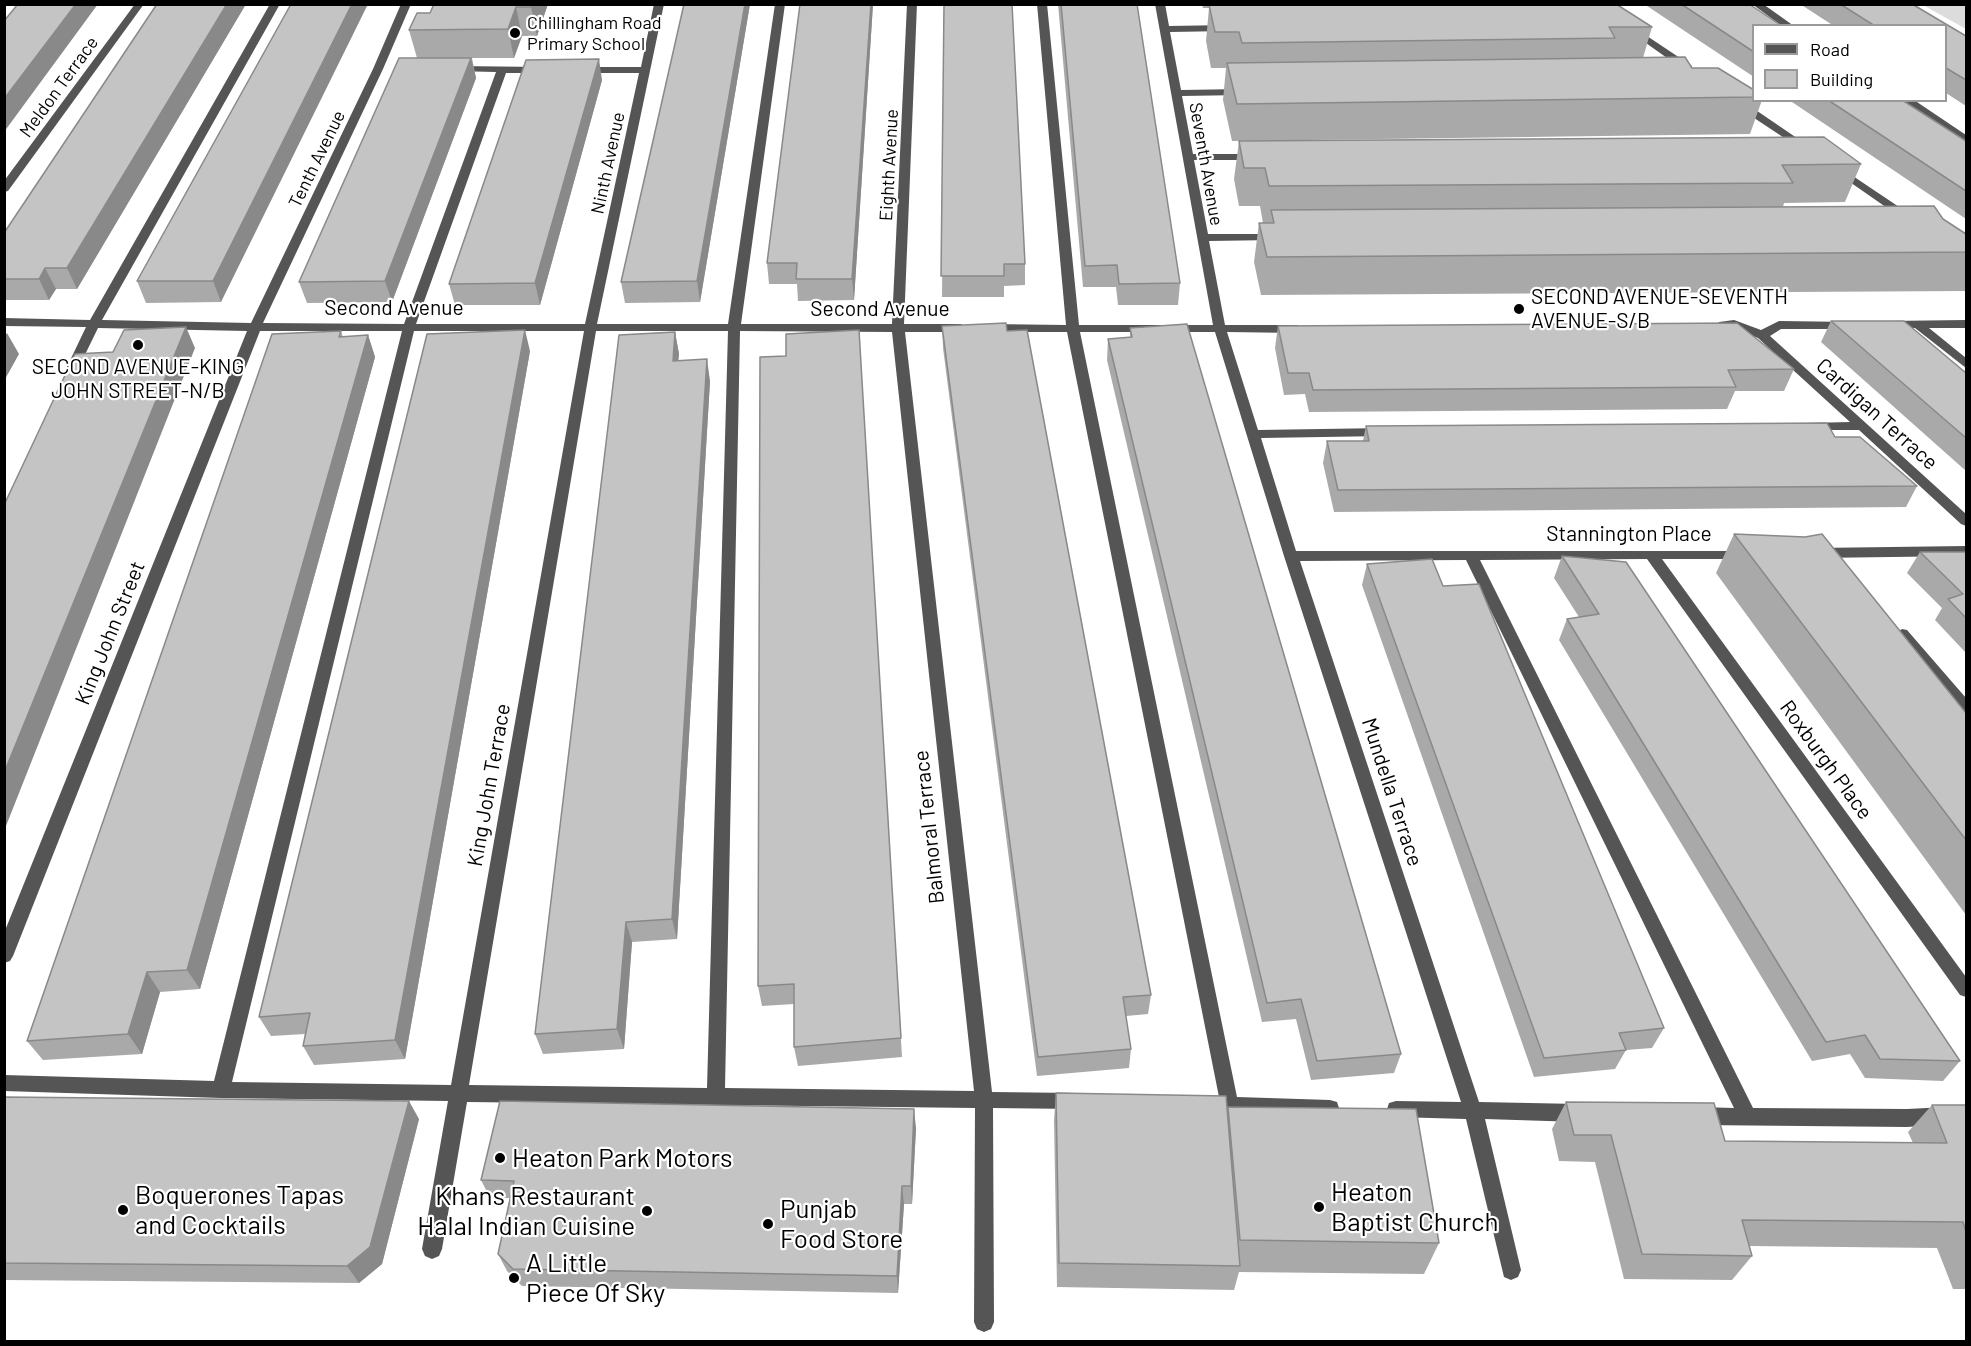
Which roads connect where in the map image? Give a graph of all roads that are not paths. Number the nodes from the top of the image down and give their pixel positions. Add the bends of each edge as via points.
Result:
1 (140, 4) edge
2 (275, 4) edge
3 (406, 4) edge
4 (659, 4) edge
5 (780, 4) edge
6 (912, 4) edge
7 (1042, 4) edge
8 (1160, 4) edge
9 (1756, 4) edge
10 (1626, 24) edge
11 (1786, 24) edge
12 (1236, 28) edge
13 (1165, 29) junction
14 (446, 69) edge
15 (502, 70) junction
16 (549, 70) edge
17 (573, 70) edge
18 (644, 70) junction
19 (1702, 78) edge
20 (1260, 92) edge
21 (1177, 93) junction
22 (1731, 98) edge
23 (1909, 102) edge
24 (1966, 139) edge
25 (1794, 156) edge
26 (1271, 157) edge
27 (1188, 158) junction
28 (1822, 159) junction
29 (4, 189) edge
30 (1907, 225) edge
31 (1287, 236) edge
32 (1203, 238) junction
33 (4, 322) edge
34 (94, 323) junction
35 (1966, 324) edge
36 (1712, 325) edge
37 (1918, 325) junction
38 (255, 327) junction
39 (410, 327) junction
40 (734, 328) junction
41 (898, 328) junction
42 (590, 329) junction
43 (1073, 329) junction
44 (1314, 329) edge
45 (1220, 330) junction
46 (1762, 335) junction
47 (1966, 364) edge
48 (64, 385) edge
49 (1862, 426) junction
50 (1791, 427) edge
51 (1396, 432) edge
52 (1253, 434) junction
53 (1966, 521) edge
54 (1966, 551) edge
55 (1798, 553) edge
56 (1832, 553) junction
57 (1764, 554) edge
58 (1651, 555) junction
59 (1291, 556) junction
60 (1471, 556) junction
61 (1846, 570) edge
62 (1892, 622) edge
63 (1966, 708) edge
64 (4, 956) edge
65 (1966, 990) edge
66 (4, 1083) edge
67 (221, 1090) junction
68 (459, 1092) junction
69 (716, 1097) junction
70 (984, 1098) junction
71 (1089, 1101) edge
72 (1195, 1105) edge
73 (1230, 1106) junction
74 (1346, 1108) edge
75 (1380, 1109) edge
76 (1473, 1111) junction
77 (1593, 1114) edge
78 (1677, 1115) edge
79 (1966, 1115) edge
80 (1748, 1117) junction
81 (432, 1250) dead end
82 (1511, 1270) dead end
83 (984, 1322) dead end

1 - 29 street, Meldon Terrace
2 - 34 street
3 - 38 street, Tenth Avenue via 384,69
4 - 18 street, Ninth Avenue
5 - 40 street
6 - 41 street, Eighth Avenue
7 - 43 street
8 - 13 street, Seventh Avenue
9 - 11 street
10 - 19 street
12 - 13 street
13 - 21 street, Seventh Avenue
14 - 15 street
15 - 16 street
15 - 39 street
17 - 18 street
18 - 42 street, Ninth Avenue
20 - 21 street
21 - 27 street, Seventh Avenue
22 - 28 street
23 - 24 street
25 - 28 street
26 - 27 street
27 - 32 street, Seventh Avenue
28 - 30 street
31 - 32 street
32 - 45 street, Seventh Avenue
33 - 34 street, Second Avenue
34 - 38 street, Second Avenue
34 - 48 street
35 - 37 street
36 - 46 street via 1734,324
37 - 46 street via 1779,325
37 - 47 street
38 - 39 street, Second Avenue
38 - 64 street, King John Street
39 - 42 street, Second Avenue
39 - 67 street
40 - 41 street, Second Avenue
40 - 42 street, Second Avenue
40 - 69 street
41 - 43 street, Second Avenue
41 - 70 street, Balmoral Terrace
42 - 68 street, King John Terrace
43 - 45 street, Second Avenue
43 - 73 street
44 - 45 street, Second Avenue
45 - 52 street, Mundella Terrace
46 - 49 street, Cardigan Terrace
49 - 50 street
49 - 53 street, Cardigan Terrace
51 - 52 street
52 - 59 street, Mundella Terrace
54 - 56 street
55 - 56 street
56 - 61 street
57 - 58 street, Stannington Place
58 - 60 street, Stannington Place
58 - 65 street, Roxburgh Place
59 - 60 street, Stannington Place
59 - 76 street, Mundella Terrace
60 - 80 street
62 - 63 street
66 - 67 street
67 - 68 street
68 - 69 street
68 - 81 street, King John Terrace
69 - 70 street
70 - 71 street
70 - 83 street, Balmoral Terrace
72 - 73 street
73 - 74 street
75 - 76 street
76 - 77 street
76 - 82 street, Mundella Terrace
78 - 80 street
79 - 80 street

